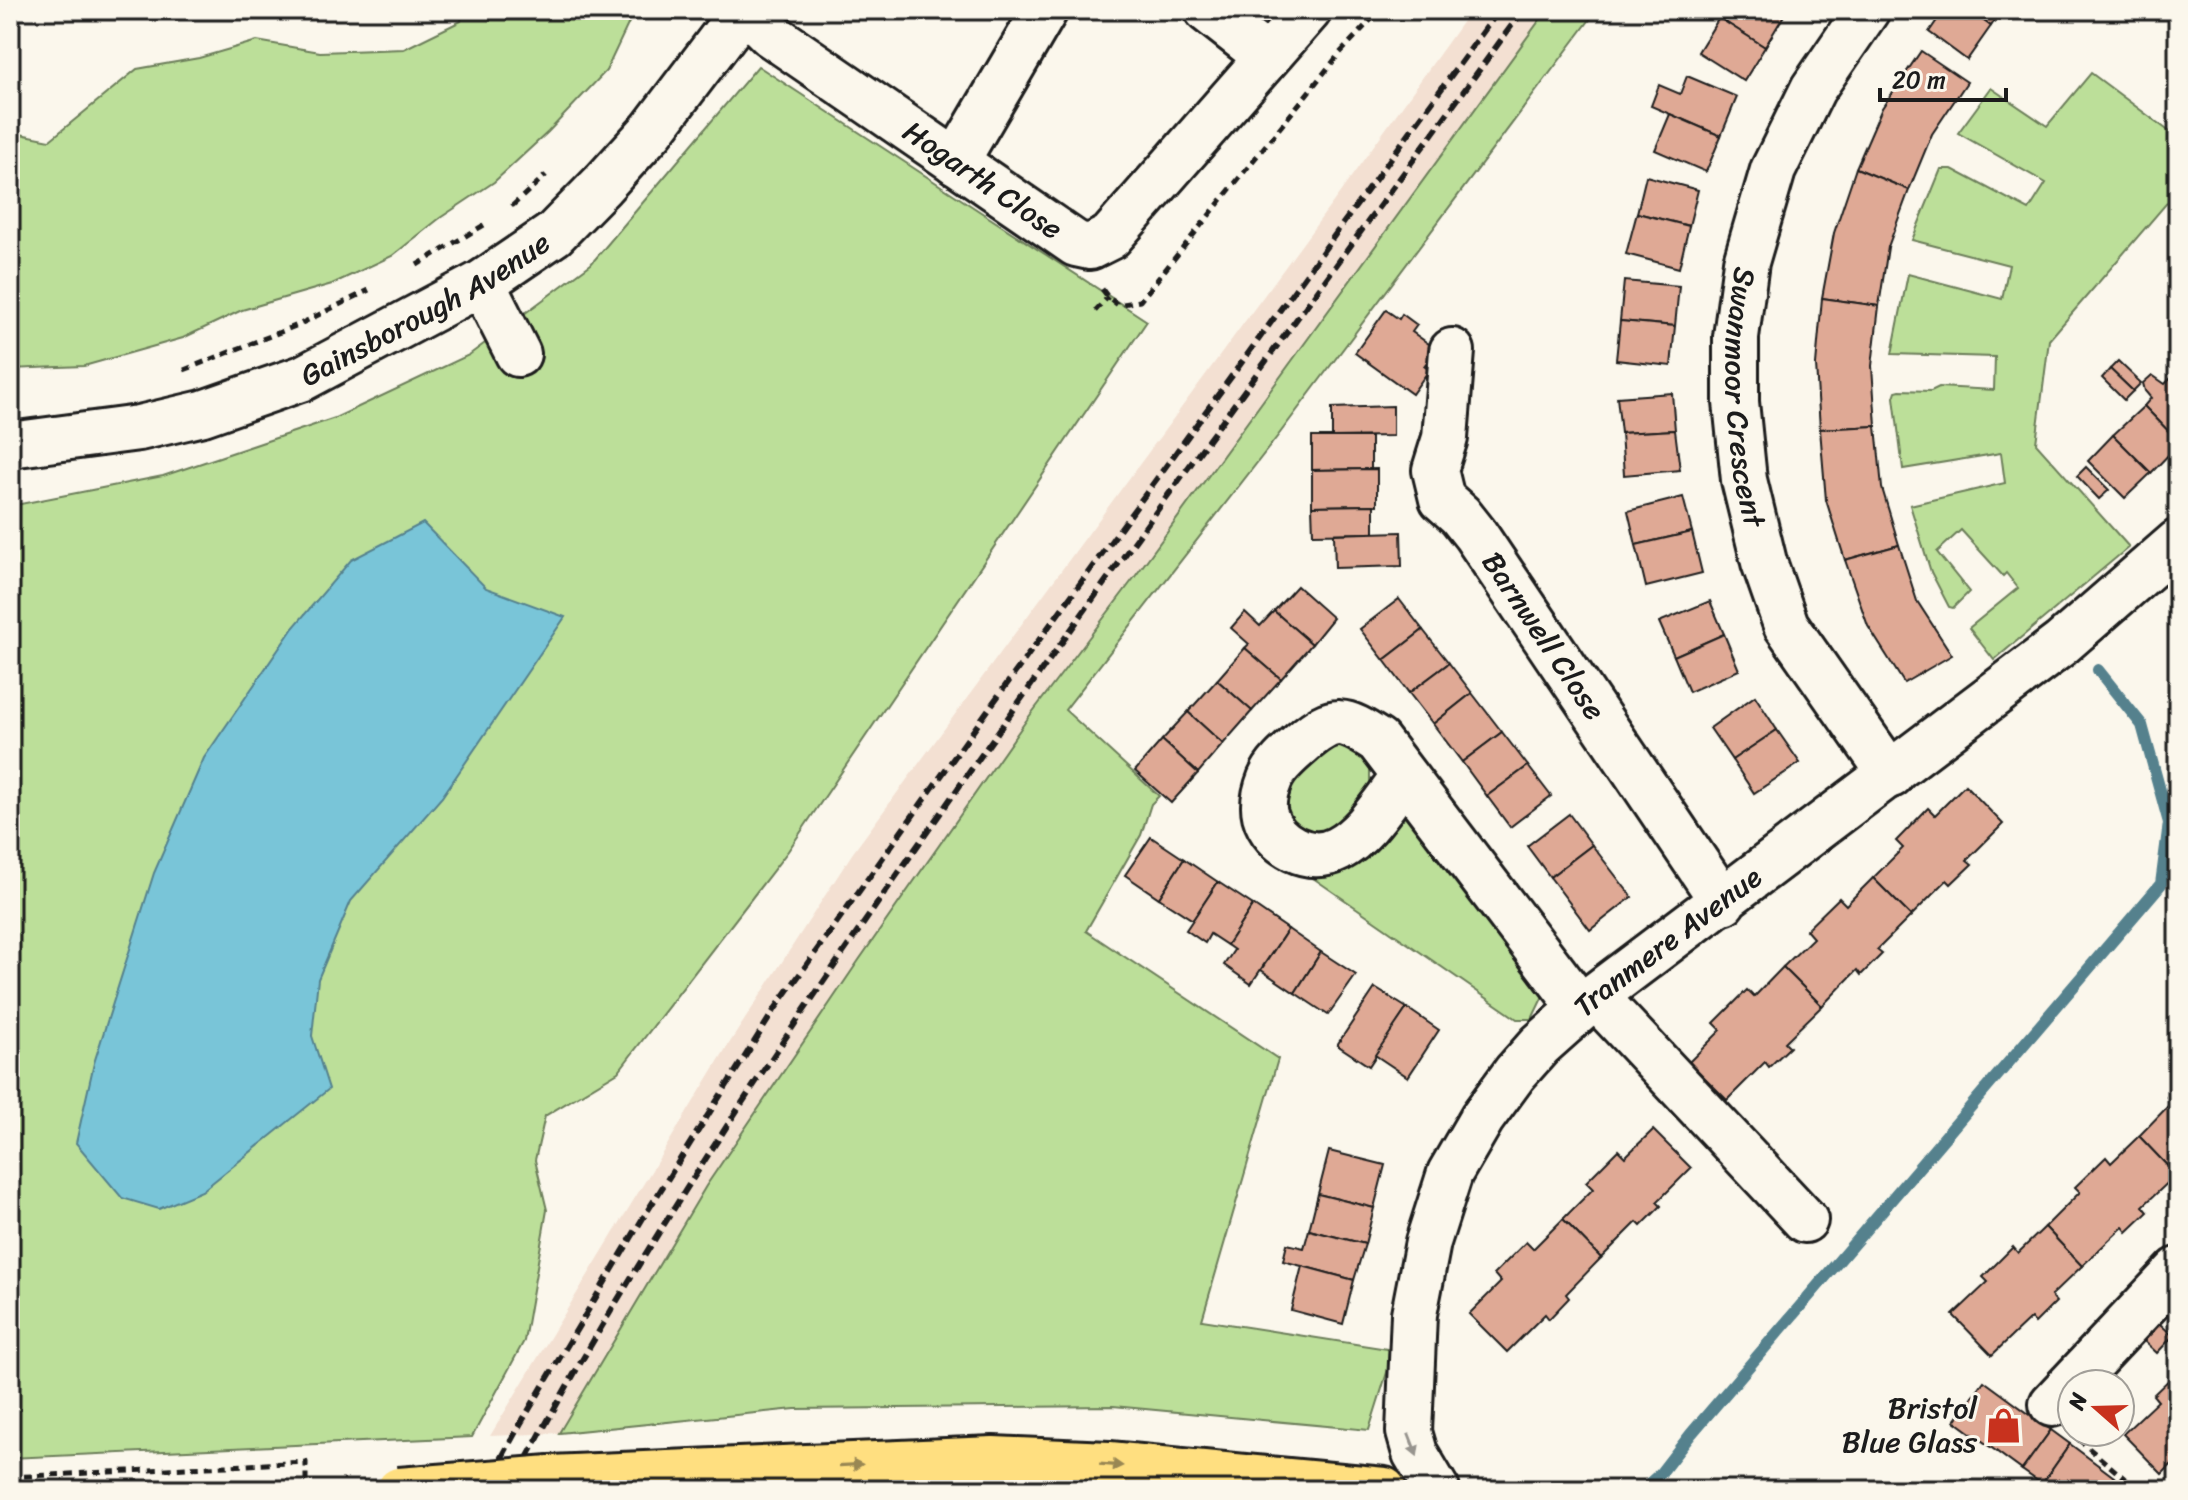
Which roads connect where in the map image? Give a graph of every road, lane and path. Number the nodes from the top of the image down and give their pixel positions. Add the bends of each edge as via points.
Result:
1 (745, 10) edge
2 (1045, 10) edge
3 (1207, 10) edge
4 (1380, 10) edge
5 (1867, 10) edge
6 (1305, 14) edge
7 (1267, 57) junction
8 (956, 162) junction
9 (549, 172) dead end
10 (505, 213) dead end
11 (492, 221) dead end
12 (1090, 247) junction
13 (413, 267) dead end
14 (482, 283) junction
15 (374, 287) dead end
16 (1108, 297) junction
17 (1095, 311) dead end
18 (1452, 351) dead end
19 (518, 354) dead end
20 (170, 373) dead end
21 (10, 445) edge
22 (2178, 542) edge
23 (1891, 775) junction
24 (1404, 777) dead end
25 (1723, 902) junction
26 (1588, 1002) junction
27 (1805, 1220) dead end
28 (2178, 1270) edge
29 (2052, 1404) joint
30 (10, 1477) edge
31 (306, 1490) edge
32 (399, 1490) edge
33 (1384, 1490) edge
34 (1437, 1490) edge
35 (2138, 1490) edge

1 - 8 street, Hogarth Close via 770,34
1 - 14 street, Gainsborough Avenue via 652,130 564,224
2 - 8 street
3 - 7 street
4 - 16 path via 1140,301 1118,305
5 - 23 street, Swanmoor Crescent via 1813,89 1773,170 1746,262 1736,337 1736,402 1744,480 1786,625
6 - 7 street, Hogarth Close
7 - 12 street, Hogarth Close via 1110,237
8 - 12 street, Hogarth Close via 1076,244
9 - 10 path
11 - 13 path
12 - 16 path via 1095,276
14 - 19 street
14 - 21 street, Gainsborough Avenue via 303,378 232,403 139,428
15 - 20 path via 298,325
16 - 17 path
18 - 25 street, Barnwell Close via 1445,438 1435,470 1442,499 1475,534
22 - 23 street, Tranmere Avenue via 2061,644
23 - 25 street, Tranmere Avenue
24 - 26 street
25 - 26 street, Tranmere Avenue
26 - 27 street
26 -> 34 street, Tranmere Avenue via 1540,1045 1482,1118 1450,1173 1428,1242 1414,1314 1409,1432
28 - 29 street
29 - 35 path via 2046,1412
30 - 31 path via 306,1462
32 -> 33 main road, bridge via 550,1478 993,1459 1109,1464

